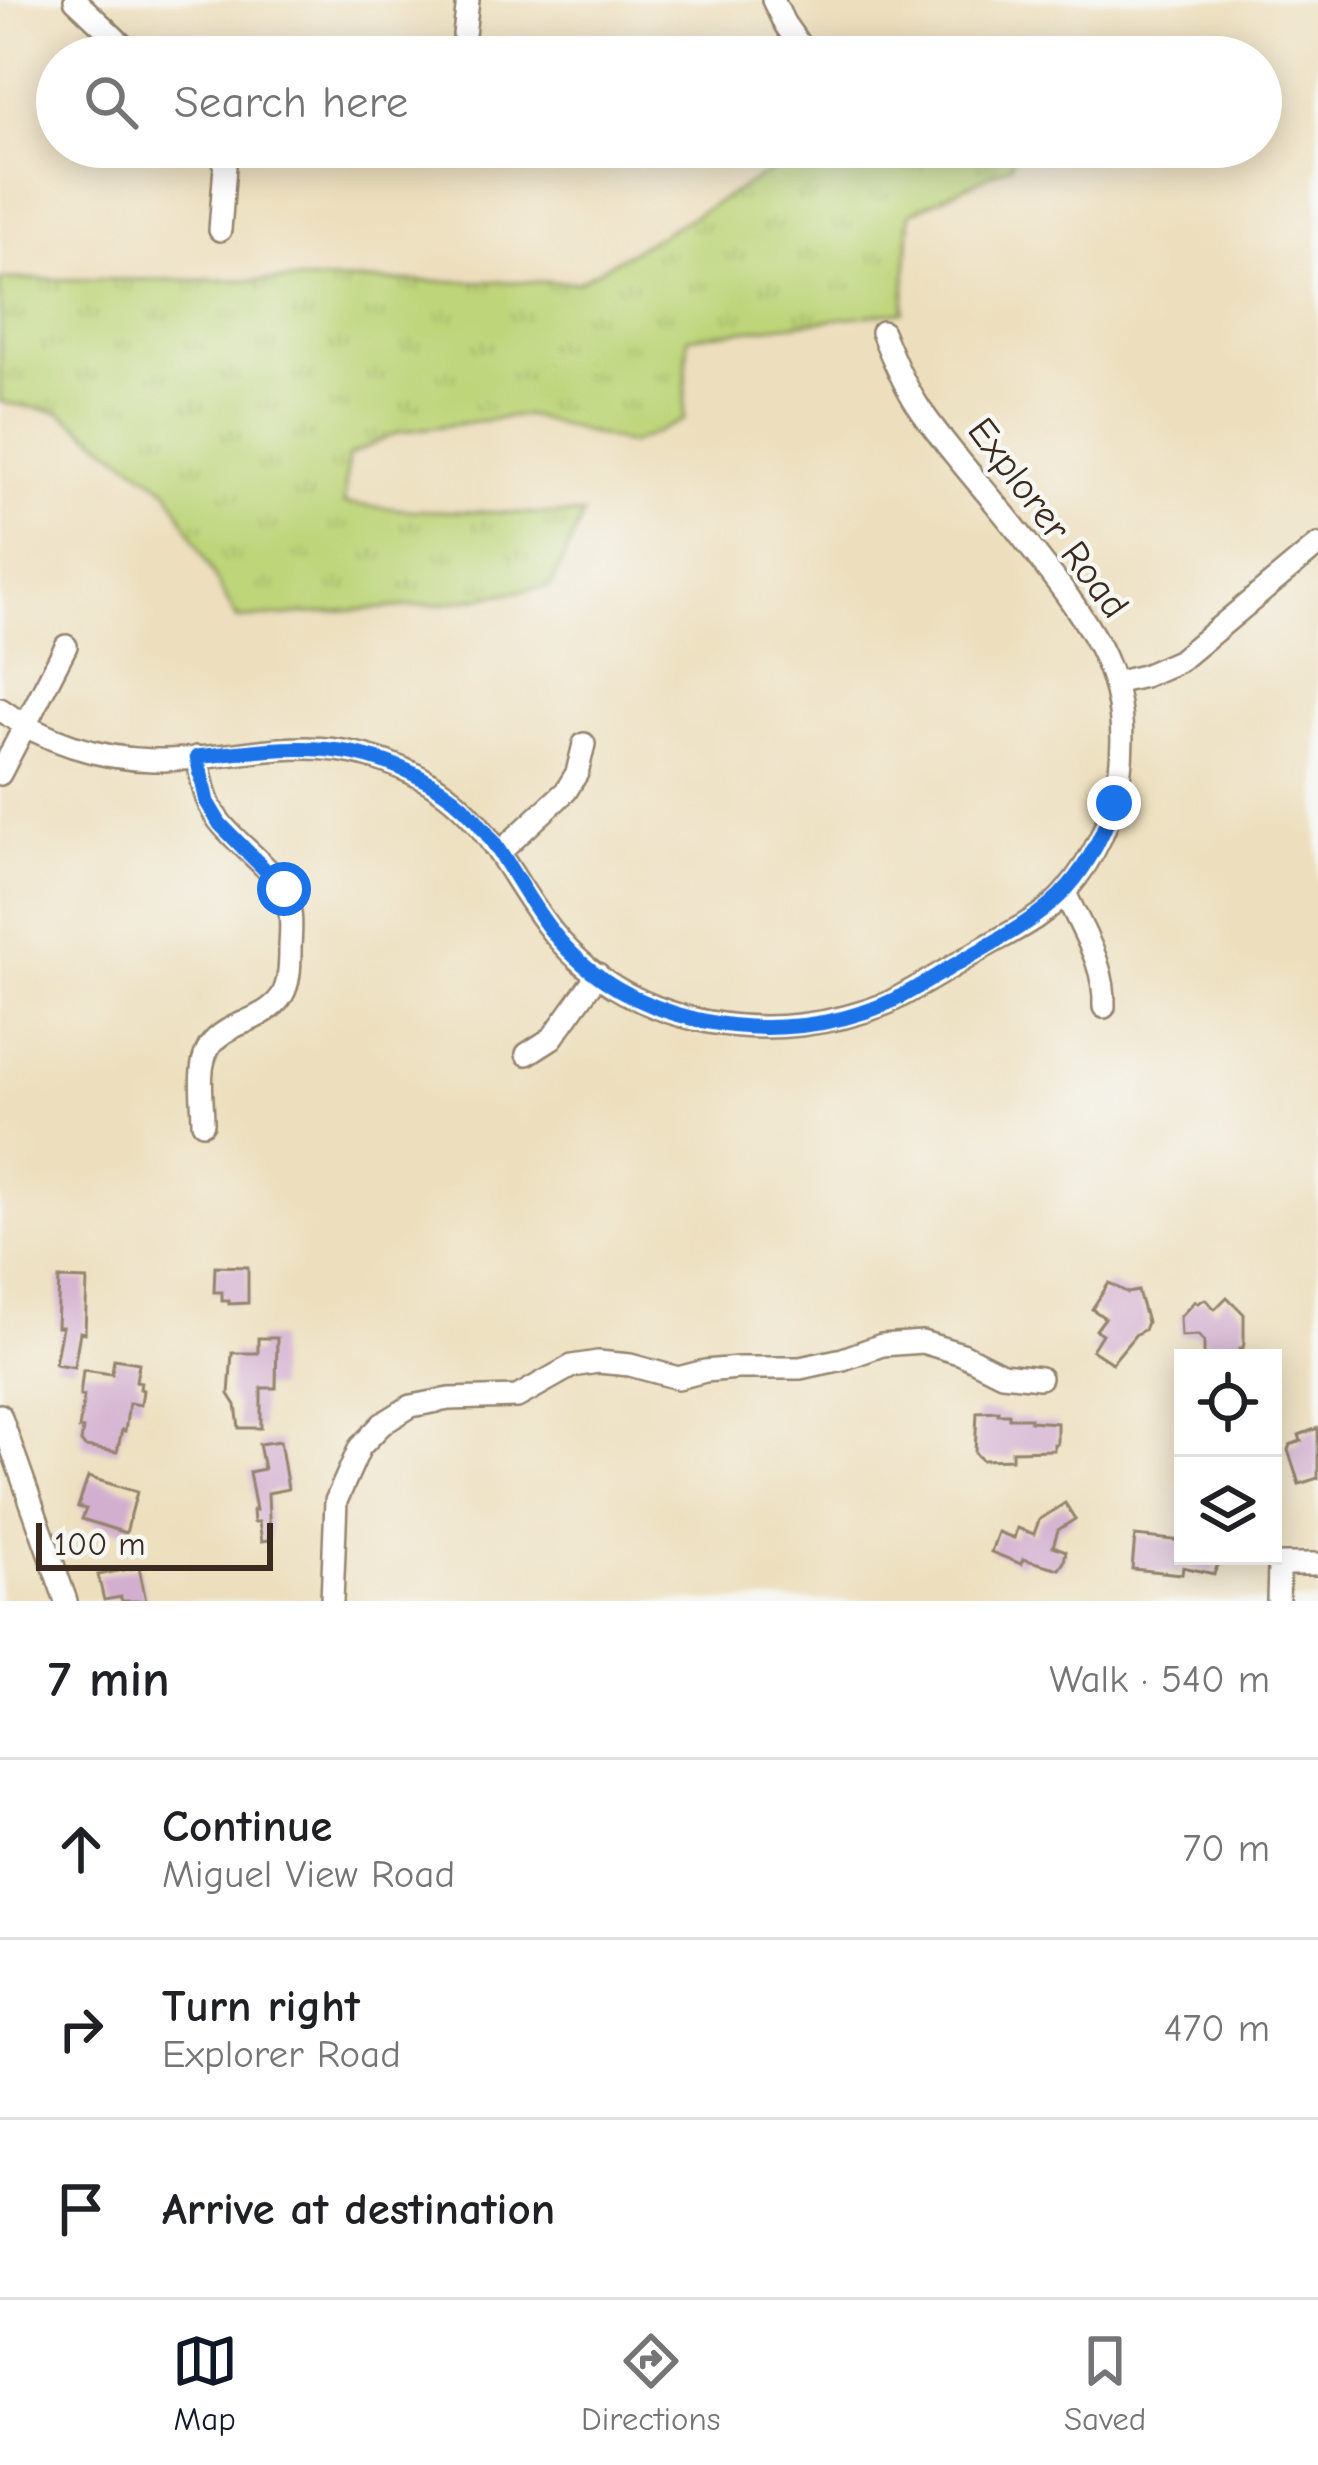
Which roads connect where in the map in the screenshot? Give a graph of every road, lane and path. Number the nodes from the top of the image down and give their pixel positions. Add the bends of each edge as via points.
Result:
1 (75, 0) edge
2 (468, 0) edge
3 (773, 0) edge
4 (464, 35) dead end
5 (113, 36) edge
6 (793, 36) edge
7 (225, 168) edge
8 (220, 230) dead end
9 (882, 332) dead end
10 (1318, 545) edge
11 (66, 646) dead end
12 (1114, 683) junction
13 (0, 709) edge
14 (24, 727) junction
15 (584, 744) dead end
16 (197, 757) junction
17 (0, 775) edge
18 (500, 852) junction
19 (1065, 893) junction
20 (598, 974) junction
21 (1104, 1007) dead end
22 (527, 1054) dead end
23 (203, 1123) dead end
24 (1040, 1378) dead end
25 (0, 1415) edge
26 (10, 1469) edge
27 (1318, 1564) edge
28 (66, 1601) edge
29 (332, 1601) edge
30 (1278, 1601) edge

1 - 5 street
2 - 4 street
3 - 6 street
7 - 8 street
9 - 12 street, Explorer Road via 918,405 1080,616
10 - 12 street via 1179,661
11 - 14 street
12 - 19 street, Explorer Road via 1119,782 1107,824
13 - 14 street, Explorer Road
14 - 16 street, Explorer Road via 112,757
14 - 17 street
15 - 18 street via 566,791
16 - 18 street, Explorer Road via 307,746 378,759 462,805
16 - 23 street via 220,824 284,889 290,911 290,984 207,1050
18 - 20 street, Explorer Road via 552,932
19 - 20 street, Explorer Road via 910,992 818,1024 716,1024 643,1000
19 - 21 street via 1099,966
20 - 22 street via 552,1038
24 - 29 street via 1002,1374 922,1342 800,1368 678,1378 598,1362 572,1366 517,1397 411,1406 360,1447 336,1501
25 - 26 street
26 - 28 street
27 - 30 street via 1279,1564

